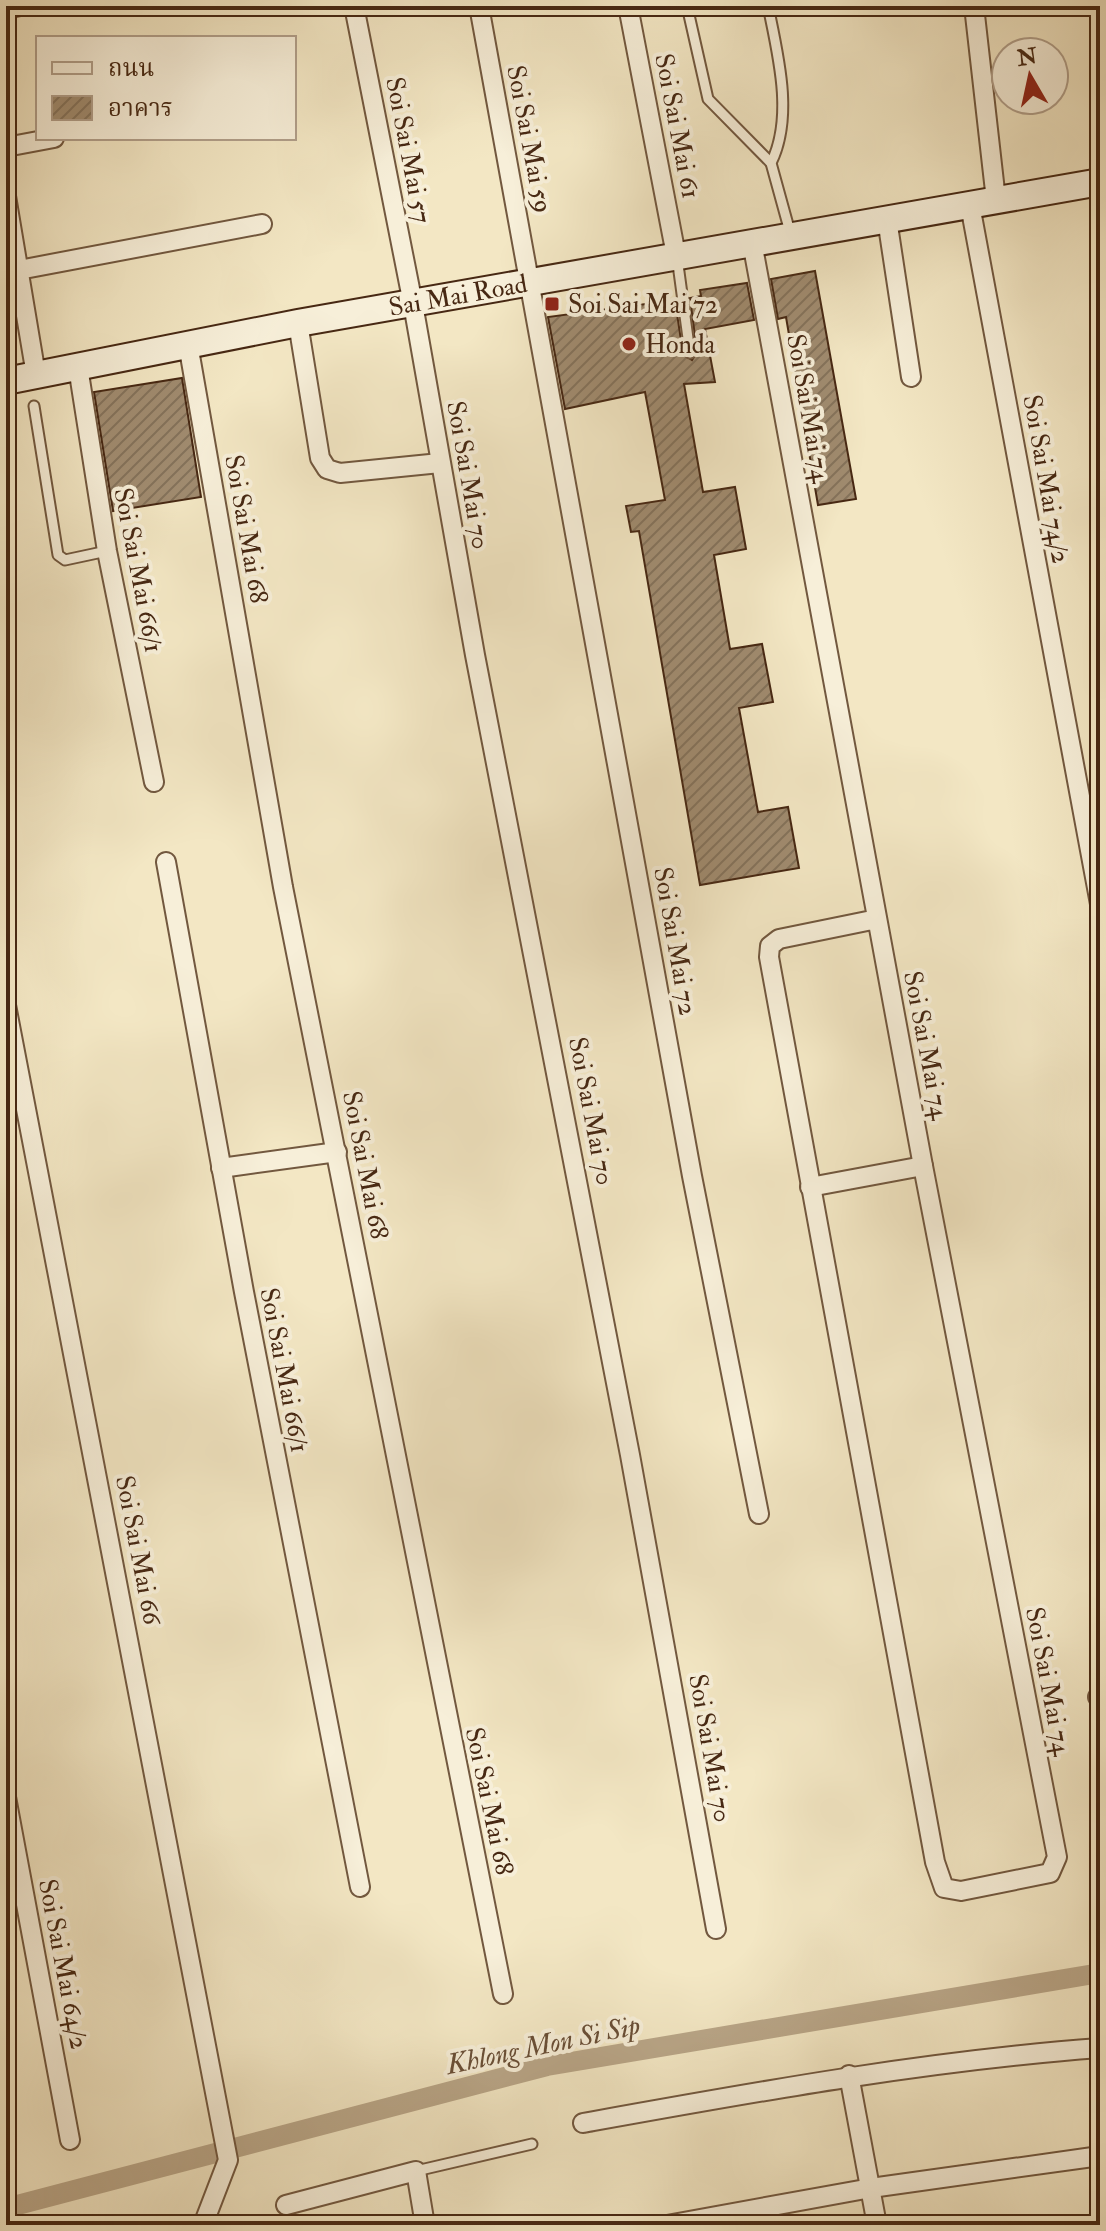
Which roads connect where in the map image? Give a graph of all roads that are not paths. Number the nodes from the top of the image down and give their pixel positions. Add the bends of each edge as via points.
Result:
1 (20, 6) edge
2 (354, 6) edge
3 (479, 6) edge
4 (628, 6) edge
5 (687, 6) edge
6 (768, 6) edge
7 (974, 6) edge
8 (6, 9) edge
9 (43, 140) edge
10 (6, 147) edge
11 (771, 163) junction
12 (1100, 182) edge
13 (6, 196) edge
14 (996, 200) junction
15 (970, 205) junction
16 (887, 219) junction
17 (262, 224) dead end
18 (791, 235) junction
19 (752, 242) junction
20 (676, 255) junction
21 (19, 270) junction
22 (531, 282) junction
23 (413, 304) junction
24 (298, 323) junction
25 (188, 344) junction
26 (690, 353) dead end
27 (78, 367) junction
28 (36, 375) junction
29 (911, 377) dead end
30 (6, 381) edge
31 (34, 406) dead end
32 (440, 463) junction
33 (107, 551) junction
34 (154, 782) dead end
35 (166, 862) dead end
36 (1100, 904) edge
37 (877, 919) junction
38 (6, 1005) edge
39 (337, 1152) junction
40 (923, 1166) junction
41 (221, 1168) junction
42 (810, 1187) junction
43 (759, 1514) dead end
44 (6, 1797) edge
45 (360, 1887) dead end
46 (716, 1929) dead end
47 (503, 1994) dead end
48 (1100, 2048) edge
49 (849, 2075) junction
50 (583, 2123) dead end
51 (70, 2140) dead end
52 (532, 2144) dead end
53 (1100, 2156) edge
54 (416, 2171) junction
55 (871, 2188) junction
56 (286, 2205) dead end
57 (203, 2225) edge
58 (425, 2225) edge
59 (667, 2225) edge
60 (877, 2225) edge

1 - 8 street
2 - 23 street, Soi Sai Mai 57
3 - 22 street, Soi Sai Mai 59
4 - 20 street, Soi Sai Mai 61
5 - 11 lane via 708,99
6 - 11 lane via 781,68 781,142
7 - 14 street
9 - 10 street
11 - 18 lane
12 - 14 main road, Sai Mai Road
13 - 21 street
14 - 15 main road, Sai Mai Road
15 - 16 main road, Sai Mai Road
15 - 36 street, Soi Sai Mai 74/2
16 - 18 main road, Sai Mai Road
16 - 29 street
17 - 21 street
18 - 19 main road, Sai Mai Road
19 - 20 main road, Sai Mai Road
19 - 37 street, Soi Sai Mai 74
20 - 22 main road, Sai Mai Road
20 - 26 lane
21 - 28 street
22 - 23 main road, Sai Mai Road
22 - 43 street, Soi Sai Mai 72 via 692,1176
23 - 24 main road, Sai Mai Road
23 - 32 street, Soi Sai Mai 70
24 - 25 main road, Sai Mai Road
24 - 32 street via 320,458 327,469 340,473
25 - 27 main road, Sai Mai Road
25 - 39 street, Soi Sai Mai 68 via 283,887
27 - 28 main road, Sai Mai Road
27 - 33 street, Soi Sai Mai 66/1
28 - 30 main road, Sai Mai Road
31 - 33 lane via 60,559
32 - 46 street, Soi Sai Mai 70
33 - 34 street, Soi Sai Mai 66/1
35 - 41 street, Soi Sai Mai 66/1
37 - 40 street, Soi Sai Mai 74
37 - 42 street via 779,939 770,946
38 - 57 street, Soi Sai Mai 66 via 228,2160
39 - 41 street
39 - 47 street, Soi Sai Mai 68
40 - 42 street
40 - 42 street, Soi Sai Mai 74 via 1057,1857 1050,1873 1042,1876 961,1891 944,1888 939,1879
41 - 45 street, Soi Sai Mai 66/1
44 - 51 street, Soi Sai Mai 64/2
48 - 49 street
49 - 50 street
49 - 55 street
52 - 54 lane
53 - 55 street
54 - 56 street
54 - 58 street
55 - 59 street
55 - 60 street

